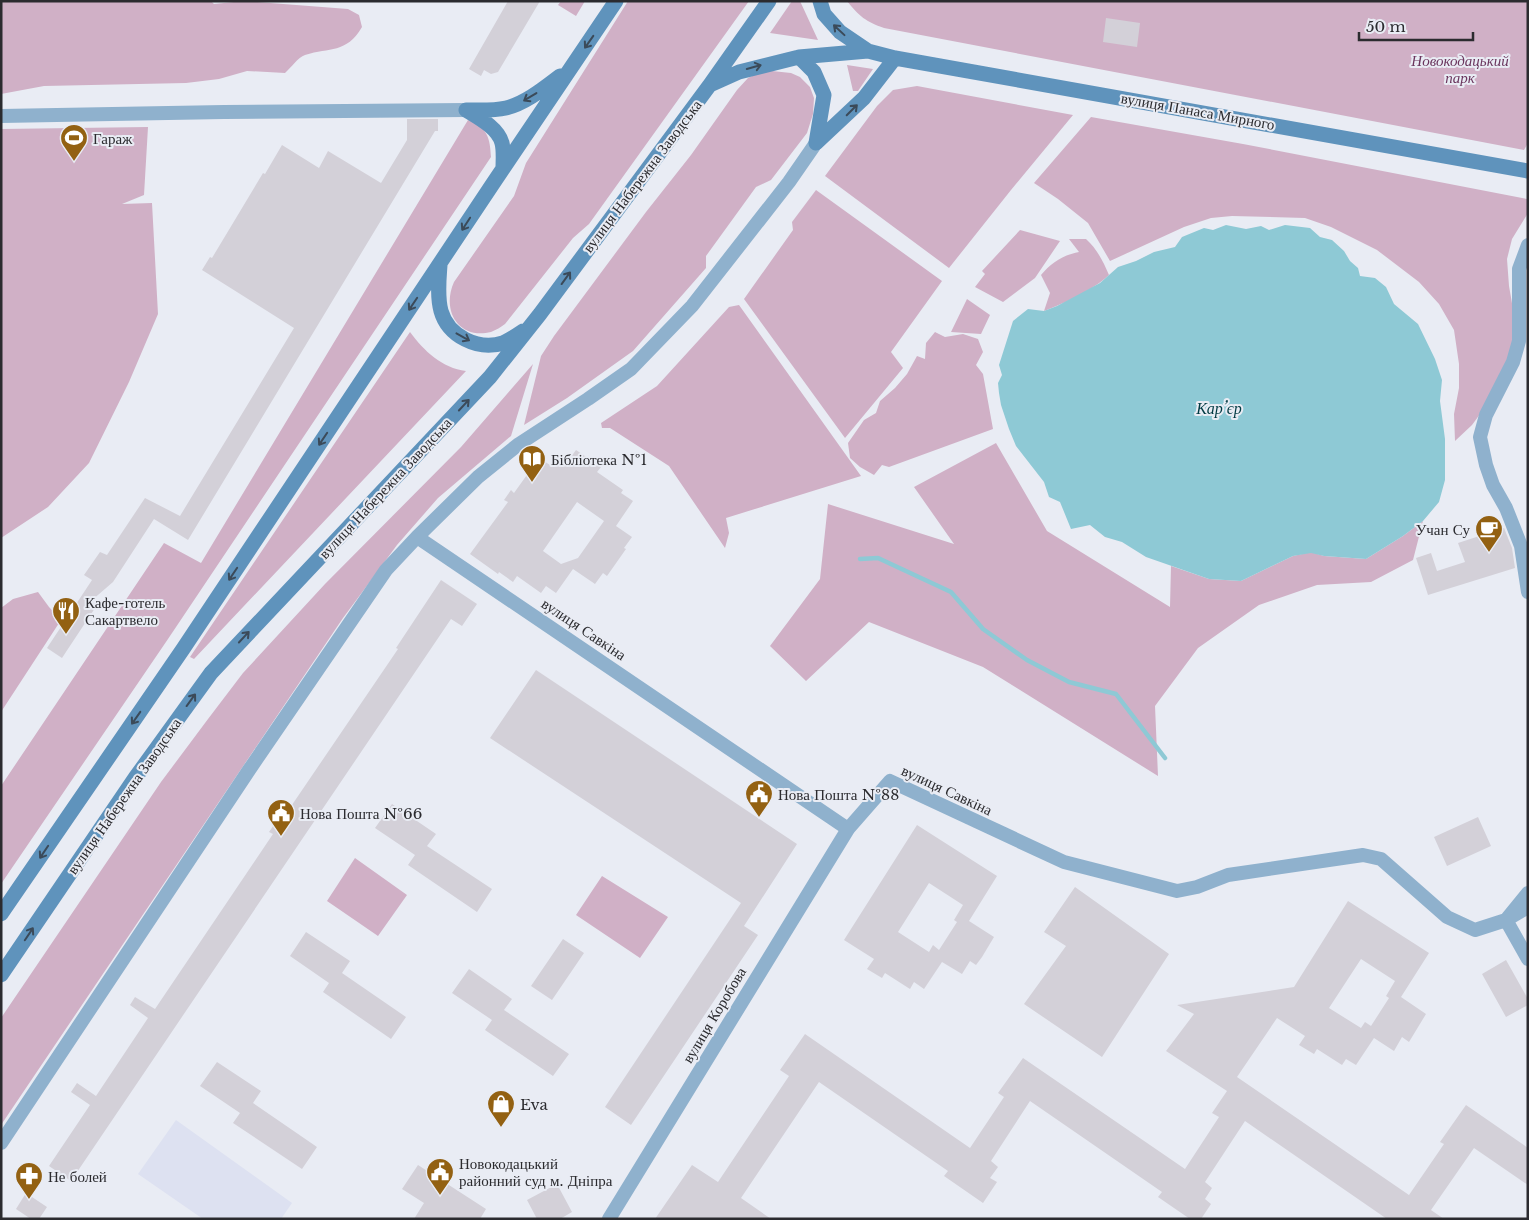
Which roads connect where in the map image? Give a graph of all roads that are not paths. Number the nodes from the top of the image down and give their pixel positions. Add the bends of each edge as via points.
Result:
1 (616, 1) edge
2 (769, 1) edge
3 (820, 1) edge
4 (868, 51) junction
5 (799, 57) junction
6 (895, 58) junction
7 (570, 69) junction
8 (709, 86) junction
9 (466, 110) junction
10 (1, 116) edge
11 (816, 143) junction
12 (503, 168) junction
13 (1528, 170) edge
14 (1528, 245) edge
15 (440, 263) junction
16 (529, 328) junction
17 (1524, 343) edge
18 (417, 536) junction
19 (1528, 592) edge
20 (848, 829) junction
21 (1528, 892) edge
22 (1528, 907) edge
23 (1, 914) edge
24 (1506, 920) junction
25 (1528, 959) edge
26 (1, 975) edge
27 (1, 1143) edge
28 (609, 1219) edge

1 -> 7 main road
2 - 8 main road, вулиця Набережна Заводська
4 -> 3 main road via 840,32 824,14
4 - 5 main road
4 - 6 main road, вулиця Панаса Мирного
8 -> 5 main road via 740,72
5 - 11 main road via 814,72 824,95
11 -> 6 main road via 864,98
6 - 13 main road, вулиця Панаса Мирного
7 -> 9 main road via 515,105
7 - 12 main road
16 -> 8 main road, вулиця Набережна Заводська
9 - 10 street
9 - 12 main road via 495,131 502,142
11 - 18 street via 704,292 631,369 519,444 478,477
12 -> 15 main road
14 - 17 street via 1519,269
15 -> 16 main road via 441,312 461,338 490,345 504,342
15 -> 23 main road via 183,649
26 -> 16 main road, вулиця Набережна Заводська via 211,673 490,377
17 - 19 street via 1486,415 1480,437 1493,485 1521,546
18 - 20 street, вулиця Савкіна
18 - 27 street via 386,570 364,602
20 - 24 street, вулиця Савкіна via 890,781 1064,862 1177,891 1228,875 1363,855 1381,859 1447,917 1476,930
20 - 28 street, вулиця Коробова
21 - 24 street
22 - 24 street
24 - 25 street

